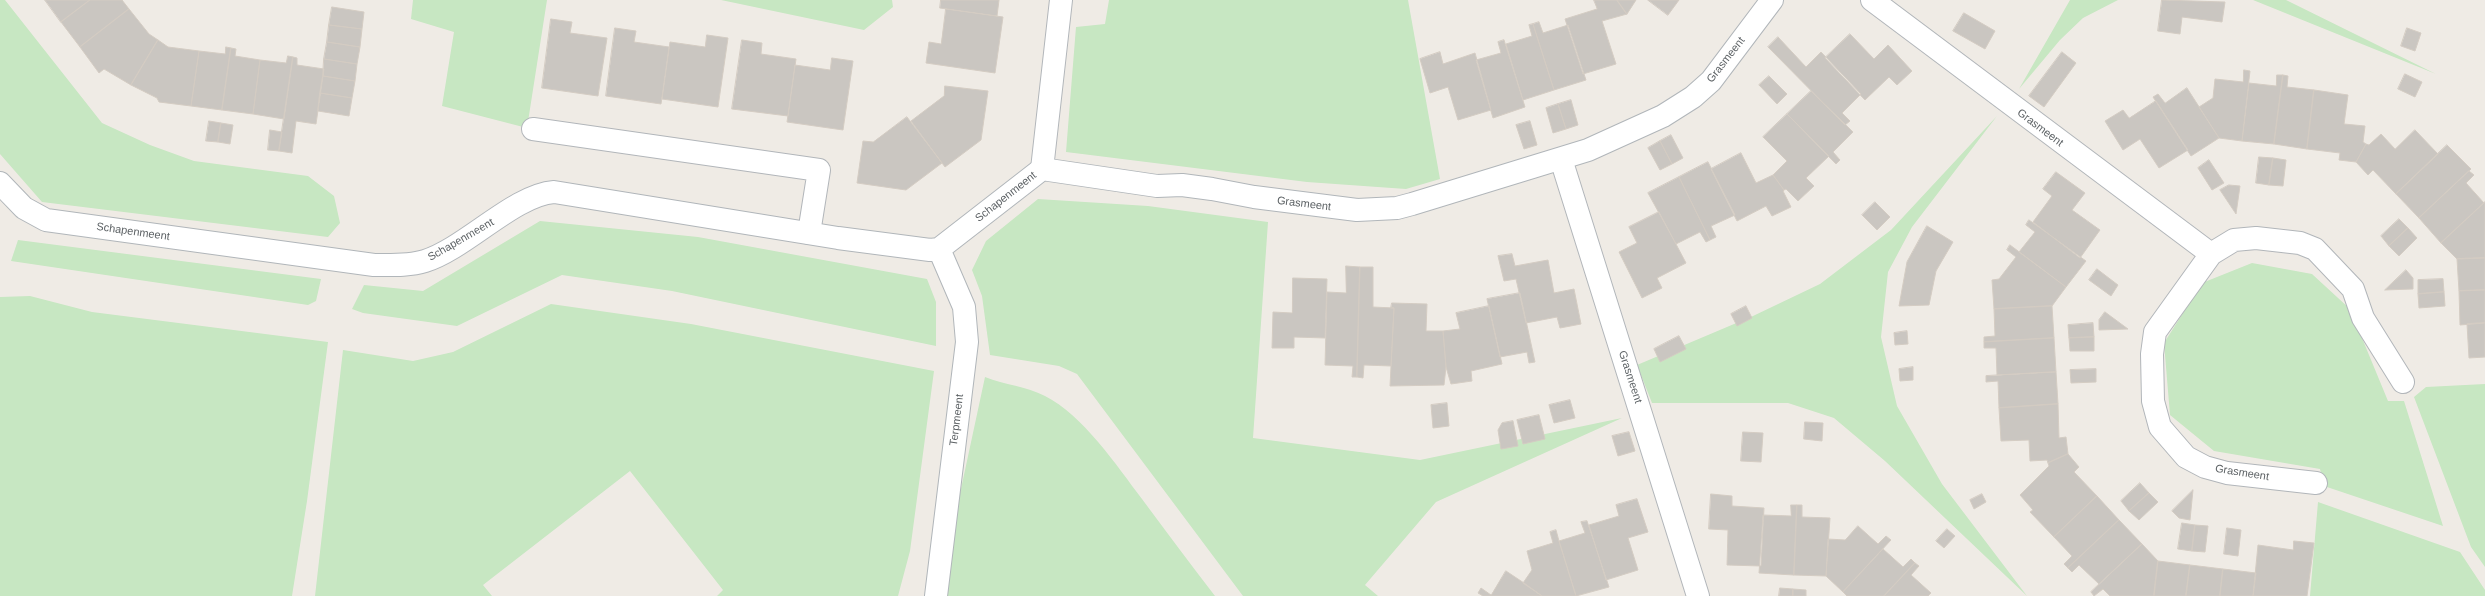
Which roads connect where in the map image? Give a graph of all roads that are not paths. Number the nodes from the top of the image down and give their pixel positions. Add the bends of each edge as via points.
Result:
1 (1061, 0) edge
2 (1772, 0) edge
3 (1872, 0) edge
4 (533, 129) dead end
5 (1561, 159) junction
6 (1042, 169) junction
7 (2, 192) edge
8 (809, 233) junction
9 (939, 249) junction
10 (2210, 254) junction
11 (2402, 382) dead end
12 (2316, 484) dead end
13 (936, 596) edge
14 (1698, 596) edge

1 - 6 street, Schapenmeent
2 - 5 street, Grasmeent via 1714,77 1693,97 1642,127
3 - 10 street, Grasmeent
4 - 8 street via 818,170
5 - 6 street, Grasmeent via 1412,204 1378,210 1313,205 1197,187 1157,186
5 - 14 street, Grasmeent
6 - 9 street, Schapenmeent
7 - 8 street, Schapenmeent via 30,213 46,220 374,265 425,261 443,253 533,197 554,192
8 - 9 street, Schapenmeent via 911,249
9 - 13 street, Terpmeent via 964,307 967,342
10 - 11 street, Grasmeent via 2234,240 2256,238 2300,243 2315,249 2354,289 2362,318
10 - 12 street, Grasmeent via 2155,332 2152,354 2153,401 2160,427 2186,457 2205,467 2226,473

